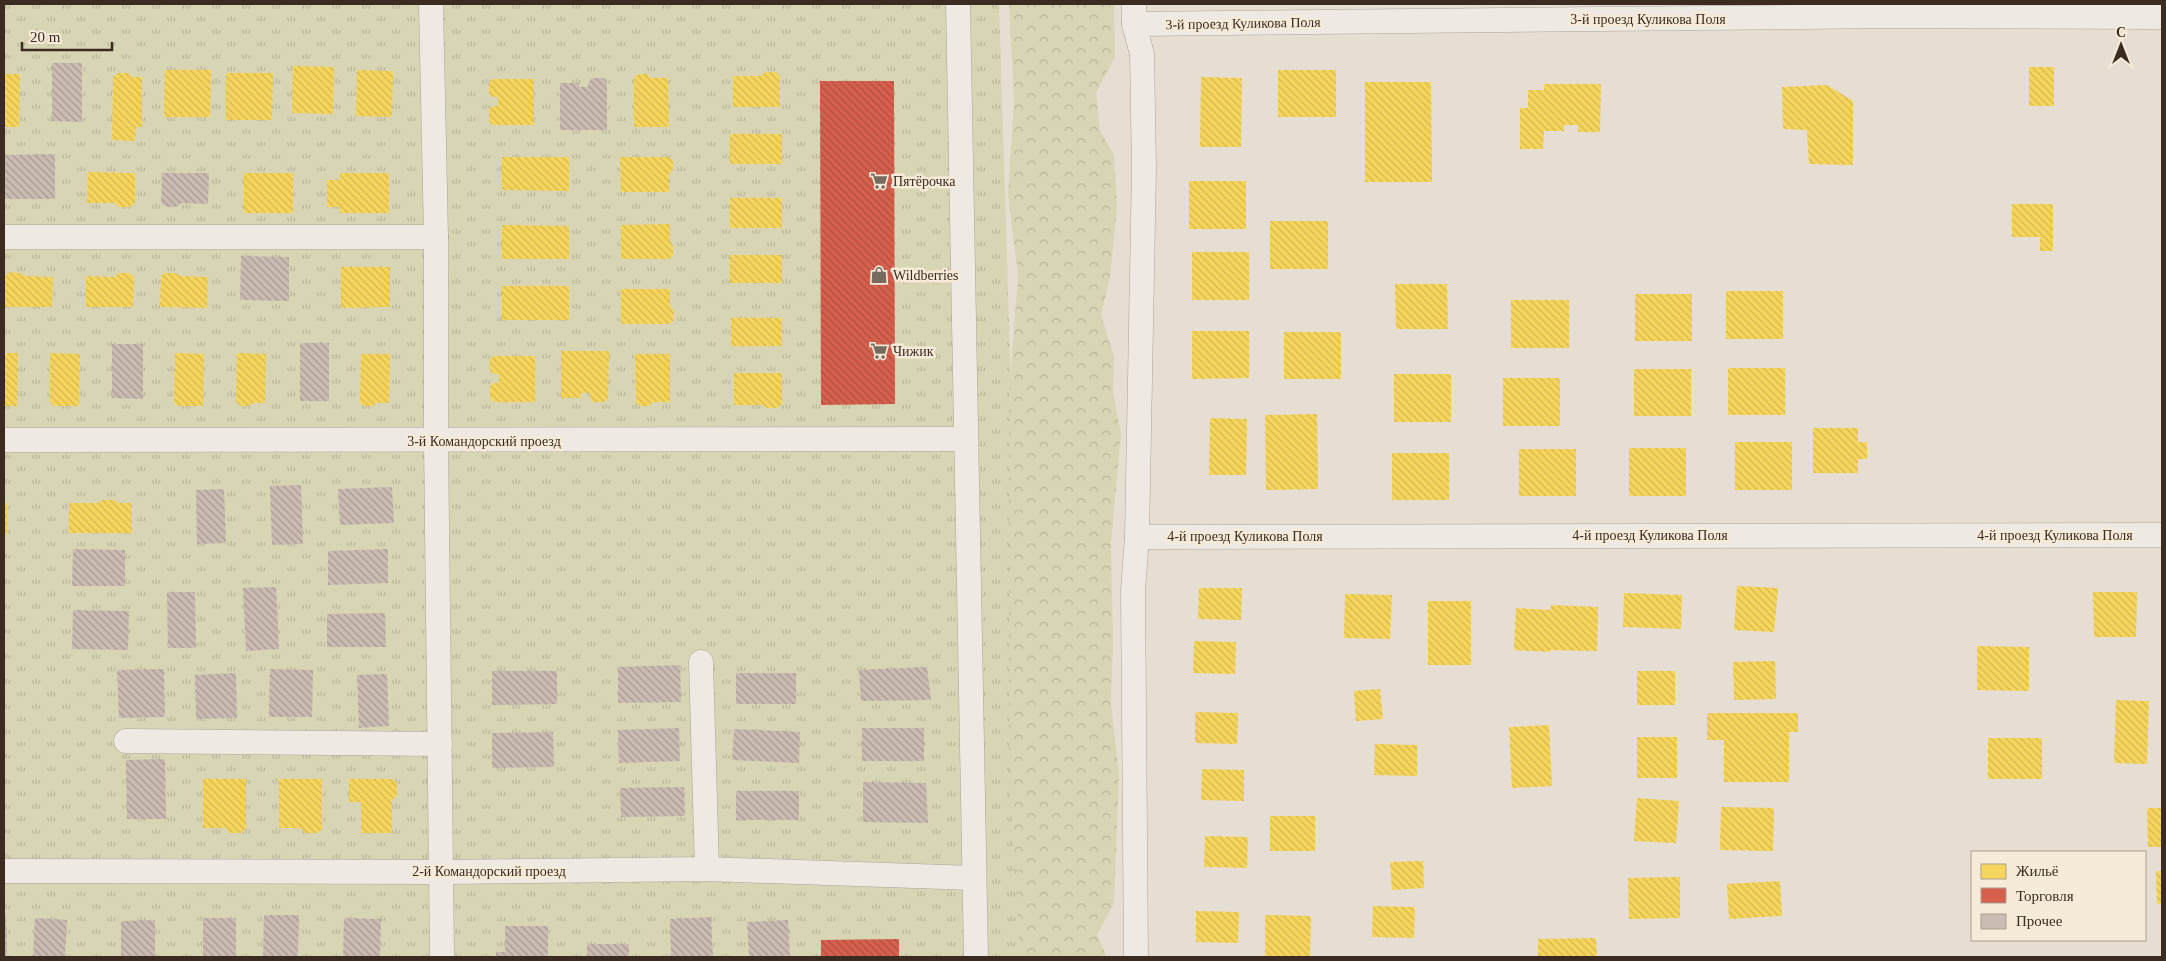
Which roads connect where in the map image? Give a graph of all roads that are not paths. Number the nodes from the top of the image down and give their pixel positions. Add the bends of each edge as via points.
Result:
1 (431, 4) edge
2 (958, 4) edge
3 (1134, 14) edge
4 (2162, 17) edge
5 (4, 237) edge
6 (436, 237) junction
7 (964, 439) junction
8 (4, 440) edge
9 (436, 441) junction
10 (2162, 535) edge
11 (1137, 537) junction
12 (701, 662) dead end
13 (126, 742) dead end
14 (440, 744) junction
15 (707, 869) junction
16 (4, 871) edge
17 (442, 872) junction
18 (974, 878) junction
19 (442, 957) edge
20 (976, 957) edge
21 (1136, 957) edge

1 - 6 street
2 - 7 street
3 - 4 street, 3-й проезд Куликова Поля
3 - 11 street via 1142,54 1144,168
5 - 6 street
6 - 9 street
7 - 9 street, 3-й Командорский проезд
7 - 18 street
8 - 9 street, 3-й Командорский проезд
9 - 14 street
10 - 11 street, 4-й проезд Куликова Поля
11 - 21 street via 1133,590
12 - 15 street
13 - 14 street
14 - 17 street
15 - 17 street, 2-й Командорский проезд
15 - 18 street, 2-й Командорский проезд
16 - 17 street, 2-й Командорский проезд
17 - 19 street
18 - 20 street

